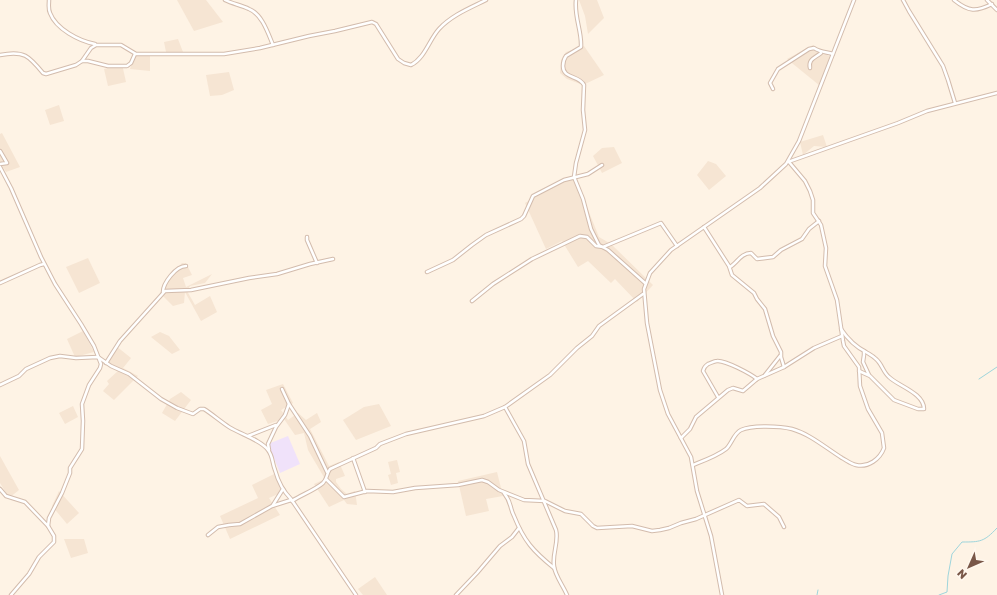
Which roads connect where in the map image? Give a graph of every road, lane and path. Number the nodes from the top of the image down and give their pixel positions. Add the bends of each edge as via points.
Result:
1 (48, 0) edge
2 (225, 0) edge
3 (486, 0) edge
4 (576, 0) edge
5 (854, 0) edge
6 (904, 0) edge
7 (954, 0) edge
8 (987, 0) edge
9 (992, 4) junction
10 (997, 10) edge
11 (96, 44) junction
12 (273, 44) junction
13 (821, 52) junction
14 (135, 54) junction
15 (833, 54) junction
16 (0, 55) edge
17 (82, 61) junction
18 (810, 68) dead end
19 (774, 89) dead end
20 (997, 93) edge
21 (955, 103) junction
22 (0, 151) edge
23 (787, 163) junction
24 (602, 165) dead end
25 (0, 166) edge
26 (574, 177) junction
27 (819, 221) junction
28 (704, 227) junction
29 (307, 237) dead end
30 (677, 246) junction
31 (603, 247) junction
32 (333, 259) dead end
33 (317, 263) junction
34 (45, 264) junction
35 (186, 266) dead end
36 (730, 267) junction
37 (427, 272) dead end
38 (0, 283) edge
39 (645, 283) junction
40 (163, 292) junction
41 (644, 294) junction
42 (472, 301) dead end
43 (840, 326) junction
44 (842, 336) junction
45 (864, 351) junction
46 (781, 356) junction
47 (98, 357) junction
48 (106, 362) junction
49 (784, 367) junction
50 (859, 371) junction
51 (869, 375) junction
52 (764, 376) junction
53 (757, 380) junction
54 (0, 385) edge
55 (282, 389) dead end
56 (718, 397) junction
57 (289, 404) junction
58 (505, 408) junction
59 (277, 425) junction
60 (246, 437) junction
61 (681, 438) junction
62 (269, 451) junction
63 (353, 458) junction
64 (692, 465) junction
65 (328, 472) junction
66 (326, 479) junction
67 (0, 489) edge
68 (283, 489) junction
69 (365, 492) junction
70 (504, 492) junction
71 (292, 500) junction
72 (544, 501) junction
73 (272, 506) junction
74 (705, 516) junction
75 (48, 526) junction
76 (784, 527) dead end
77 (519, 528) junction
78 (208, 535) dead end
79 (555, 568) junction
80 (11, 595) edge
81 (356, 595) edge
82 (456, 595) edge
83 (567, 595) edge
84 (722, 595) edge

1 - 11 street via 49,11 57,23 75,37
2 - 12 street via 255,13
3 - 12 street via 466,9 440,27 419,59 411,65 397,57 376,24 372,22
4 - 26 street via 581,47 566,56 563,66 567,75 580,79 584,85 585,130
5 - 15 street
6 - 21 street via 942,66
7 - 9 street via 975,11
8 - 9 street
9 - 10 street
11 - 14 street via 121,45
11 - 17 street
12 - 14 street via 224,54
13 - 15 street
13 - 18 street via 811,60
13 - 19 street via 811,48 778,69 770,84
14 - 17 street via 127,66 108,66
15 - 23 street via 799,140
16 - 17 street via 28,56 46,74
20 - 21 street
21 - 23 street via 927,110
22 - 25 street via 7,163
23 - 27 street via 805,181 813,200 813,213
23 - 28 street via 760,188
24 - 26 street via 588,174
25 - 34 street
26 - 31 street via 591,229
26 - 37 street via 533,196 521,219 486,235 453,260
27 - 36 street via 802,239 773,256 757,259 751,253 747,253
27 - 43 street via 826,248 825,266 837,300
28 - 30 street
28 - 36 street
29 - 33 street
30 - 31 street via 659,223
30 - 39 street via 654,267
31 - 39 street
31 - 42 street via 596,246 584,236 573,238 532,259
32 - 33 street
33 - 40 street via 277,274 191,290
34 - 38 street
34 - 47 street
35 - 40 street via 175,271
36 - 46 street via 734,277 754,293 765,309
39 - 41 street
40 - 48 street via 120,341
41 - 58 street via 599,326 591,338 550,375
41 - 61 street via 660,390 668,414
43 - 44 street
43 - 45 street
44 - 49 street via 814,348
44 - 50 street via 844,346
45 - 51 street via 863,362
45 - 51 street via 877,359 890,378 916,395 923,403 924,409 894,400
46 - 49 street
46 - 52 street
47 - 48 street
47 - 54 street via 50,358
47 - 75 street via 100,368 89,385 82,404 82,449 70,468
48 - 60 street via 129,374 177,408 193,414 204,409
49 - 52 street
50 - 51 street
50 - 64 street via 864,398 882,433 885,445 871,463 854,464 791,429 761,427 741,430 726,449
52 - 53 street
53 - 56 street via 743,391 731,388
53 - 56 street via 726,362 717,360 710,363 703,371
55 - 57 street
56 - 61 street via 696,417 690,429
57 - 59 street
57 - 65 street
58 - 63 street via 484,416 406,434
58 - 72 street via 524,441 528,464
59 - 60 street
59 - 62 street via 268,444
60 - 62 street via 260,442
61 - 64 street via 691,457
62 - 68 street
63 - 65 street
63 - 69 street
64 - 74 street
65 - 66 street
66 - 69 street via 344,497
66 - 71 street via 319,486
67 - 75 street via 6,496 25,502
68 - 71 street
68 - 73 street
69 - 70 street via 393,492 480,480
70 - 72 street via 524,500
70 - 77 street
71 - 73 street
71 - 81 street
72 - 74 street via 565,511 583,515 597,528 632,526 655,531
72 - 79 street via 557,534
73 - 78 street via 240,524 223,526
74 - 76 street via 739,500 747,506 764,504 779,518
74 - 84 street
75 - 80 street via 54,536 54,542 39,557 29,574
77 - 79 street via 533,549
77 - 82 street
79 - 83 street

